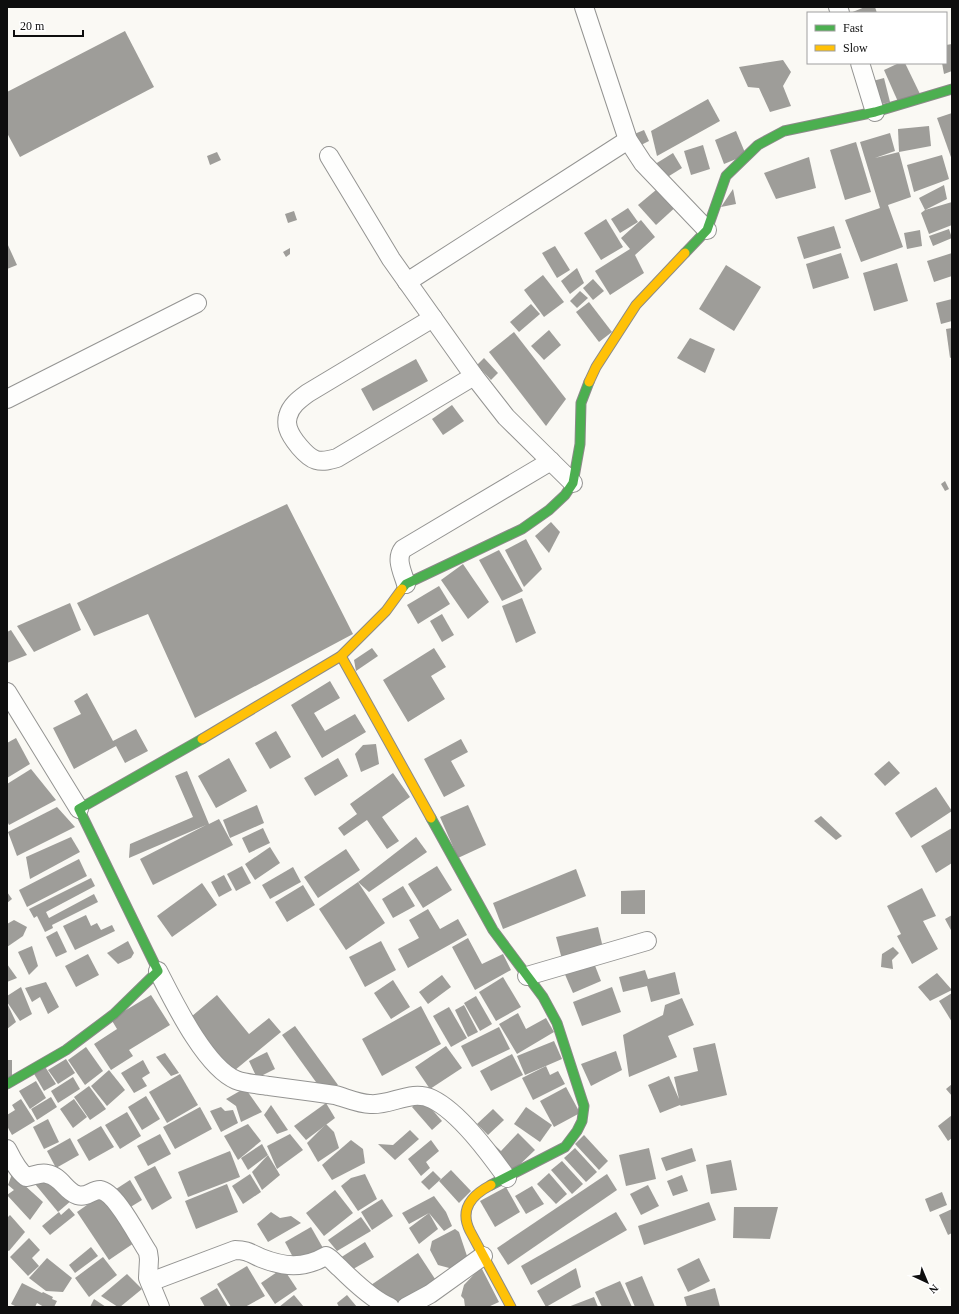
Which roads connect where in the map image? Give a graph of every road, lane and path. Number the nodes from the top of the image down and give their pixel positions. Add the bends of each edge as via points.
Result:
1 (584, 7) edge
2 (860, 64) edge
3 (952, 89) edge
4 (875, 112) junction
5 (628, 140) junction
6 (329, 156) dead end
7 (707, 230) junction
8 (407, 282) junction
9 (197, 303) dead end
10 (433, 318) junction
11 (474, 376) junction
12 (7, 399) edge
13 (551, 461) junction
14 (573, 483) junction
15 (406, 584) junction
16 (341, 656) junction
17 (7, 692) edge
18 (79, 809) junction
19 (647, 941) dead end
20 (158, 971) junction
21 (527, 976) junction
22 (7, 1084) edge
23 (10, 1161) edge
24 (507, 1178) junction
25 (483, 1256) junction
26 (150, 1282) junction
27 (160, 1307) edge
28 (390, 1307) edge
29 (406, 1307) edge
30 (511, 1307) edge

1 - 5 street
2 - 4 street
3 - 4 street
4 - 7 street via 784,131 758,145 726,176
5 - 7 street via 643,163
5 - 8 street
6 - 8 street
7 - 14 street via 636,305 596,367 581,403 580,444
8 - 10 street
9 - 12 street
10 - 11 street
10 - 11 street via 308,392 296,402 288,415 287,426 292,436 302,450 315,460 337,458
11 - 13 street via 506,418
13 - 14 street
13 - 15 street via 403,549 399,559
14 - 15 street via 549,510 522,529
15 - 16 street via 386,611
16 - 18 street via 208,736
16 - 21 street via 493,930
17 - 18 street
18 - 20 street
19 - 21 street
20 - 22 street via 114,1014 66,1050
20 - 24 street via 186,1023 225,1074 251,1084 332,1095 368,1104 381,1105 421,1095 452,1112
21 - 24 street via 543,997 557,1023 584,1106 582,1121 565,1147
23 - 26 street via 26,1177 47,1173 56,1177 76,1195 89,1195 100,1190 108,1193 118,1203 148,1252
24 - 25 street via 480,1191 468,1205 466,1222
25 - 29 street via 430,1294
25 - 30 street
26 - 27 street
26 - 28 street via 234,1250 244,1250 276,1264 289,1266 315,1262 326,1256 371,1295

